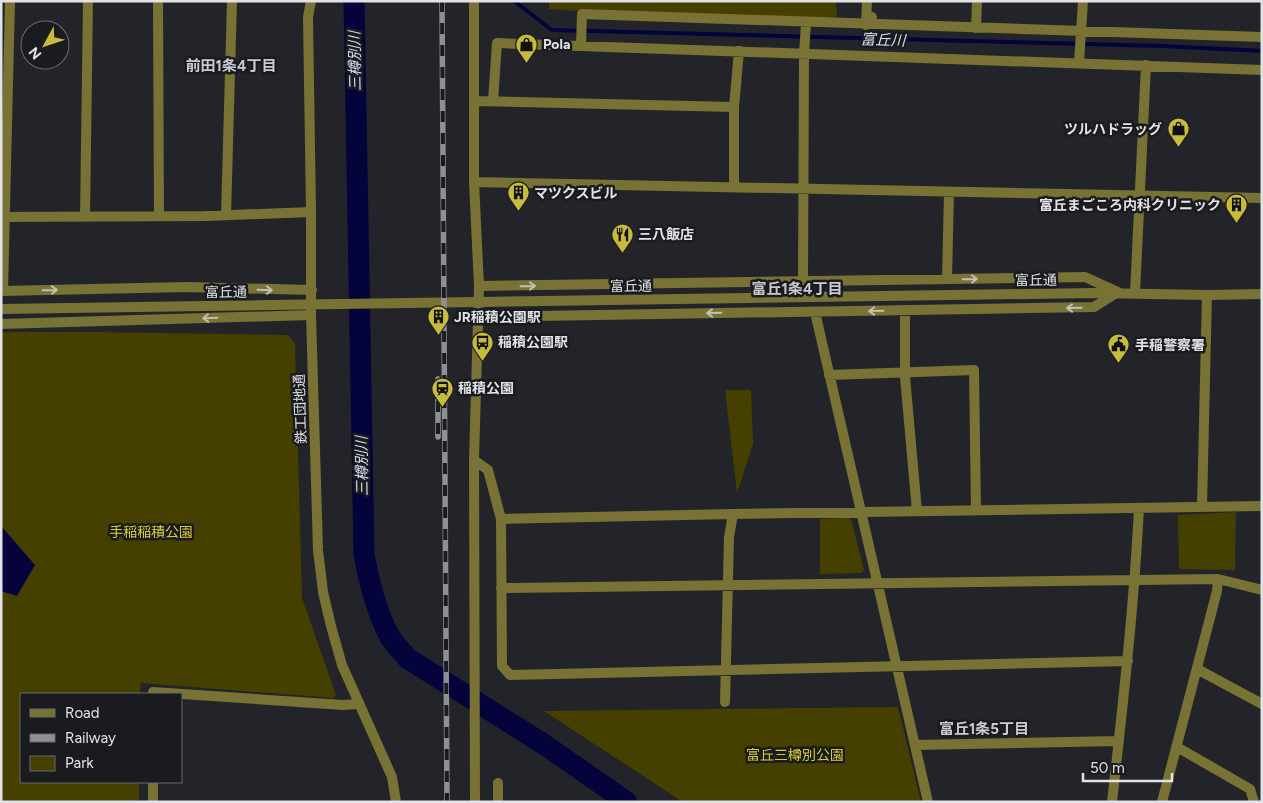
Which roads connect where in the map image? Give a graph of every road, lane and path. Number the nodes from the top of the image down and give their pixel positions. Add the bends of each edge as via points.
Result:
1 (10, 1) edge
2 (88, 1) edge
3 (158, 1) edge
4 (232, 1) edge
5 (311, 1) edge
6 (474, 1) edge
7 (867, 1) edge
8 (977, 1) edge
9 (1083, 1) edge
10 (869, 21) junction
11 (806, 26) junction
12 (976, 28) junction
13 (1081, 35) junction
14 (1262, 37) edge
15 (581, 44) junction
16 (739, 51) junction
17 (804, 51) junction
18 (1080, 59) junction
19 (1146, 66) junction
20 (1262, 70) edge
21 (474, 101) junction
22 (493, 101) junction
23 (734, 107) junction
24 (474, 182) junction
25 (734, 187) junction
26 (802, 189) junction
27 (949, 192) junction
28 (1138, 196) junction
29 (1262, 198) edge
30 (311, 212) junction
31 (226, 215) junction
32 (159, 216) junction
33 (4, 217) edge
34 (85, 217) junction
35 (947, 279) junction
36 (803, 281) junction
37 (479, 286) junction
38 (312, 290) junction
39 (2, 291) edge
40 (1118, 292) junction
41 (1135, 293) junction
42 (1262, 294) edge
43 (1207, 295) junction
44 (1, 309) edge
45 (905, 310) junction
46 (815, 312) junction
47 (311, 315) junction
48 (478, 316) junction
49 (1, 324) edge
50 (905, 373) junction
51 (829, 376) junction
52 (474, 460) junction
53 (1202, 506) junction
54 (1262, 506) edge
55 (1139, 508) junction
56 (976, 510) junction
57 (918, 511) junction
58 (860, 512) junction
59 (733, 514) junction
60 (501, 520) junction
61 (1218, 579) junction
62 (1136, 580) junction
63 (878, 584) junction
64 (729, 585) junction
65 (501, 588) junction
66 (1262, 590) edge
67 (1128, 661) junction
68 (896, 666) junction
69 (1197, 669) junction
70 (725, 670) junction
71 (153, 693) edge
72 (168, 693) edge
73 (182, 694) edge
74 (725, 702) dead end
75 (359, 704) junction
76 (1262, 704) edge
77 (1119, 741) junction
78 (915, 745) junction
79 (1177, 747) junction
80 (153, 783) edge
81 (498, 783) dead end
82 (153, 802) edge
83 (396, 802) edge
84 (475, 802) edge
85 (498, 802) edge
86 (928, 802) edge
87 (1112, 802) edge
88 (1162, 802) edge
89 (1254, 802) edge

1 - 33 street
2 - 34 street
3 - 32 street
4 - 31 street
5 - 30 street, 鉄工団地通 via 308,17
6 - 21 street
7 - 10 street
8 - 12 street
9 - 13 street
10 - 11 street
10 - 12 street
11 - 15 street via 582,14
11 - 17 street
12 - 13 street
13 - 14 street
13 - 18 street
15 - 16 street
15 - 22 street via 497,43
16 - 17 street
16 - 23 street
17 - 18 street
17 - 26 street
18 - 19 street
19 - 20 street
19 - 28 street
21 - 22 street
21 - 24 street
22 - 23 street
23 - 25 street
24 - 25 street
24 - 37 street
25 - 26 street
26 - 27 street
26 - 36 street
27 - 28 street
27 - 35 street
28 - 29 street
28 - 41 street
30 - 31 street
30 - 38 street, 鉄工団地通
31 - 32 street
32 - 34 street
33 - 34 street
33 - 39 street
35 - 36 street
35 -> 40 street via 1085,277
37 -> 36 street
37 - 48 street
39 -> 38 street via 187,287
38 - 47 street, 鉄工団地通
40 - 41 street, 富丘通
40 - 44 street, 富丘通
40 -> 45 street via 1094,307
41 - 43 street, 富丘通
42 - 43 street, 富丘通
43 - 53 street
45 -> 46 street
45 - 50 street
46 -> 48 street
46 - 51 street
47 -> 49 street
47 - 75 street, 鉄工団地通 via 318,550 323,592 342,665
48 - 52 street
50 - 51 street
50 - 56 street via 974,370
50 - 57 street
51 - 58 street
52 - 60 street via 488,470
52 - 84 street
53 - 54 street
53 - 55 street
55 - 56 street
55 - 62 street
56 - 57 street
57 - 58 street
58 - 59 street
58 - 63 street
59 - 60 street
59 - 64 street via 729,537
60 - 65 street
61 - 62 street
61 - 66 street
61 - 69 street
62 - 63 street
62 - 67 street
63 - 64 street
63 - 68 street
64 - 65 street
64 - 70 street
65 - 70 street via 502,666 510,675
67 - 68 street
67 - 77 street
68 - 70 street
68 - 78 street
69 - 76 street
69 - 79 street
70 - 74 street
71 - 72 street
73 - 75 street
75 - 83 street, 鉄工団地通 via 392,777
77 - 78 street
77 - 87 street
78 - 86 street
79 - 88 street
79 - 89 street via 1250,789
80 - 82 street
81 - 85 street

